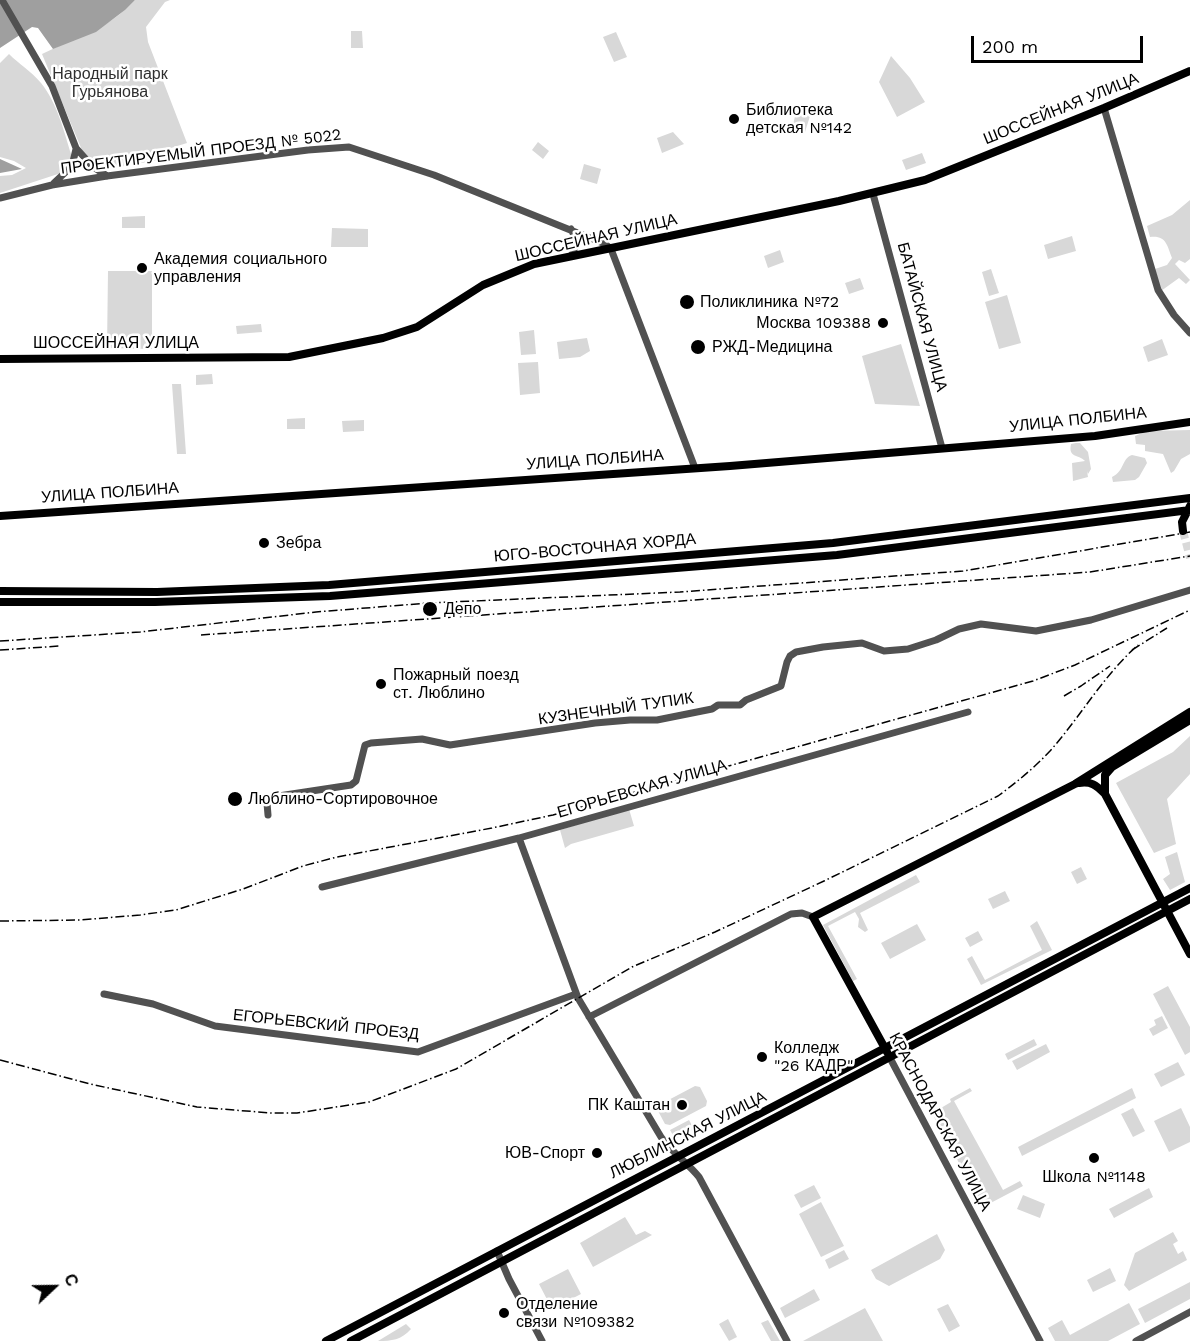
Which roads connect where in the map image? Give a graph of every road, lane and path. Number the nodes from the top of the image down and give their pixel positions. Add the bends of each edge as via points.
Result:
1 (2, 0) edge
2 (1190, 70) edge
3 (1104, 108) junction
4 (76, 148) junction
5 (107, 176) junction
6 (52, 184) junction
7 (873, 194) junction
8 (0, 198) edge
9 (572, 229) junction
10 (611, 249) junction
11 (571, 256) junction
12 (1190, 333) edge
13 (0, 359) edge
14 (1190, 422) edge
15 (942, 448) junction
16 (695, 468) junction
17 (1190, 498) edge
18 (1190, 508) edge
19 (0, 516) edge
20 (1183, 526) tunnel mouth
21 (1190, 590) edge
22 (0, 591) edge
23 (0, 602) edge
24 (968, 712) dead end
25 (1190, 712) edge
26 (1190, 720) edge
27 (1075, 784) junction
28 (1105, 794) junction
29 (268, 815) dead end
30 (519, 838) junction
31 (322, 887) dead end
32 (1190, 888) edge
33 (1190, 899) edge
34 (1163, 902) junction
35 (1167, 912) junction
36 (813, 917) junction
37 (1190, 954) edge
38 (104, 994) dead end
39 (576, 994) junction
40 (589, 1017) junction
41 (885, 1049) junction
42 (890, 1058) junction
43 (678, 1157) junction
44 (688, 1164) junction
45 (497, 1251) junction
46 (501, 1262) junction
47 (1190, 1312) edge
48 (326, 1341) edge
49 (351, 1341) edge
50 (542, 1341) edge
51 (787, 1341) edge
52 (1040, 1341) edge
53 (1136, 1341) edge

1 - 4 street via 52,86
2 - 3 main road, ШОССЕЙНАЯ УЛИЦА
3 - 7 main road, ШОССЕЙНАЯ УЛИЦА via 925,180
3 - 12 street via 1158,290
4 - 5 street
4 - 6 street via 72,166
5 - 6 street, ПРОЕКТИРУЕМЫЙ ПРОЕЗД № 5022
5 - 9 street, ПРОЕКТИРУЕМЫЙ ПРОЕЗД № 5022 via 349,147
6 - 8 street, ПРОЕКТИРУЕМЫЙ ПРОЕЗД № 5022
7 - 10 main road, ШОССЕЙНАЯ УЛИЦА
7 - 15 street, БАТАЙСКАЯ УЛИЦА
9 - 10 street, ПРОЕКТИРУЕМЫЙ ПРОЕЗД № 5022
9 - 11 street via 576,248
10 - 11 main road, ШОССЕЙНАЯ УЛИЦА
10 - 16 street
11 - 13 main road, ШОССЕЙНАЯ УЛИЦА via 534,264 495,279 417,327 289,357
14 - 15 main road, УЛИЦА ПОЛБИНА via 1095,436
15 - 16 main road, УЛИЦА ПОЛБИНА
16 - 19 main road, УЛИЦА ПОЛБИНА
17 - 22 main road, ЮГО-ВОСТОЧНАЯ ХОРДА via 832,543 329,585 157,592
18 - 20 main road
18 - 23 main road, ЮГО-ВОСТОЧНАЯ ХОРДА via 837,555 330,596
21 - 29 street, КУЗНЕЧНЫЙ ТУПИК via 1091,620 1036,631 981,624 908,649 885,651 862,643 796,652 787,662 782,686 740,705 718,705 657,720 595,723 450,745 422,739 371,743 362,750 356,781 273,797 267,803
24 - 30 street, ЕГОРЬЕВСКАЯ УЛИЦА
25 - 27 main road
26 - 28 main road via 1112,767 1105,775
27 - 28 main road via 1094,783
27 - 36 main road
28 - 34 main road
30 - 31 street, ЕГОРЬЕВСКАЯ УЛИЦА
30 - 39 street
32 - 34 main road, ЛЮБЛИНСКАЯ УЛИЦА
33 - 35 main road, ЛЮБЛИНСКАЯ УЛИЦА
34 - 35 main road
34 - 41 main road, ЛЮБЛИНСКАЯ УЛИЦА
35 - 37 main road
35 - 42 main road, ЛЮБЛИНСКАЯ УЛИЦА
36 - 40 street via 792,914
36 - 41 main road, КРАСНОДАРСКАЯ УЛИЦА
38 - 39 street, ЕГОРЬЕВСКИЙ ПРОЕЗД via 153,1004 214,1026 418,1052
39 - 40 street
40 - 43 street via 659,1133
41 - 42 main road, КРАСНОДАРСКАЯ УЛИЦА
41 - 43 main road, ЛЮБЛИНСКАЯ УЛИЦА
42 - 44 main road, ЛЮБЛИНСКАЯ УЛИЦА
42 - 52 street, КРАСНОДАРСКАЯ УЛИЦА
43 - 44 street
43 - 45 main road, ЛЮБЛИНСКАЯ УЛИЦА
44 - 46 main road, ЛЮБЛИНСКАЯ УЛИЦА
44 - 51 street via 699,1177
45 - 46 street
45 - 48 main road, ЛЮБЛИНСКАЯ УЛИЦА
46 - 49 main road, ЛЮБЛИНСКАЯ УЛИЦА
46 - 50 street
47 - 53 street

